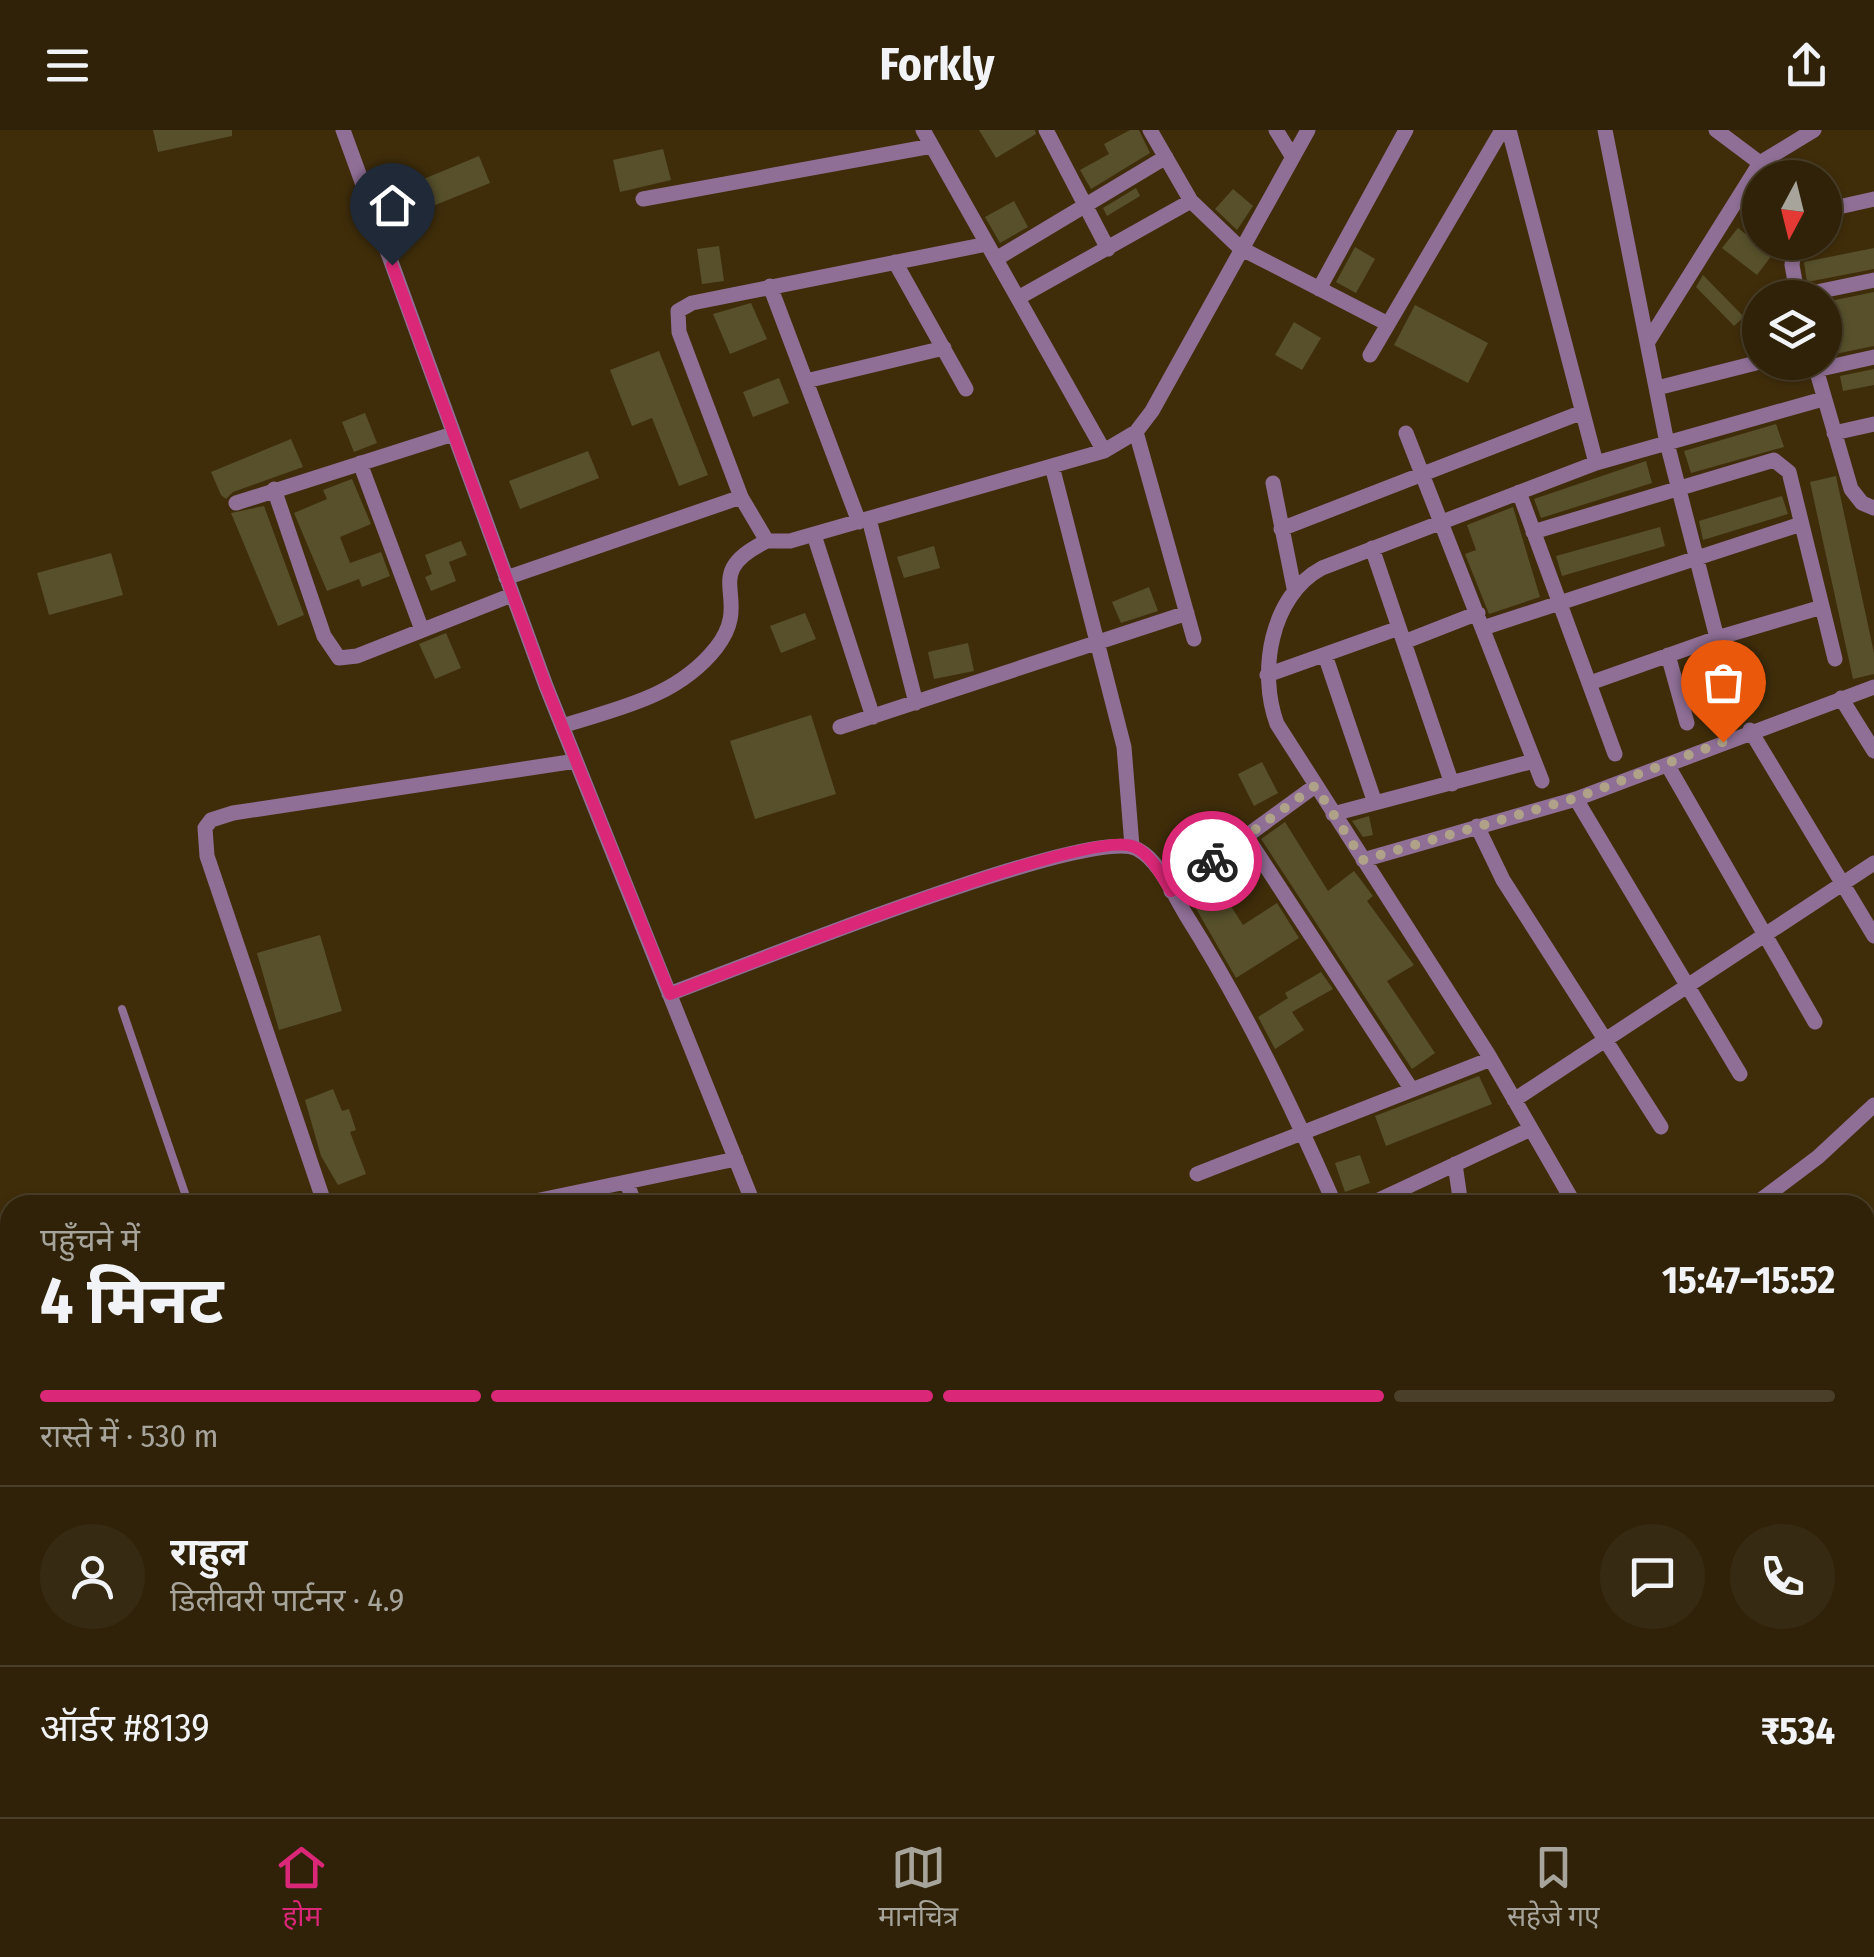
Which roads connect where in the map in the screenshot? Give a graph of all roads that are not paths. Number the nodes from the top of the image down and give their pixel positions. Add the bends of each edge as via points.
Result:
1 (343, 130) edge
2 (923, 130) edge
3 (1046, 130) edge
4 (1150, 130) edge
5 (1276, 130) edge
6 (1308, 130) edge
7 (1406, 130) edge
8 (1506, 130) edge
9 (1606, 130) edge
10 (1716, 130) edge
11 (1814, 130) edge
12 (932, 146) junction
13 (1292, 156) junction
14 (1166, 158) junction
15 (1756, 160) edge
16 (1765, 160) edge
17 (1742, 192) edge
18 (644, 199) dead end
19 (1874, 199) edge
20 (1191, 202) junction
21 (1085, 206) junction
22 (1842, 206) edge
23 (1240, 248) junction
24 (1108, 249) junction
25 (992, 251) junction
26 (896, 262) junction
27 (1874, 280) edge
28 (770, 286) junction
29 (1842, 287) edge
30 (1320, 289) junction
31 (1018, 298) junction
32 (1388, 324) junction
33 (1649, 340) junction
34 (944, 348) junction
35 (1370, 355) dead end
36 (1874, 357) edge
37 (1842, 362) edge
38 (1742, 367) edge
39 (1818, 380) edge
40 (806, 381) junction
41 (966, 388) dead end
42 (1657, 388) junction
43 (1823, 399) junction
44 (1580, 413) junction
45 (1874, 424) edge
46 (1136, 432) junction
47 (1406, 433) dead end
48 (1834, 433) junction
49 (454, 434) junction
50 (1667, 443) junction
51 (1104, 451) junction
52 (360, 463) junction
53 (1596, 463) junction
54 (1052, 466) junction
55 (1422, 474) junction
56 (1273, 483) dead end
57 (1677, 488) junction
58 (274, 489) junction
59 (1520, 492) junction
60 (741, 497) junction
61 (236, 503) dead end
62 (1874, 508) edge
63 (864, 520) junction
64 (1442, 523) junction
65 (1801, 524) junction
66 (1281, 530) junction
67 (1533, 532) junction
68 (814, 534) junction
69 (767, 541) junction
70 (1372, 548) junction
71 (1694, 558) junction
72 (506, 578) junction
73 (1294, 588) junction
74 (512, 595) junction
75 (1559, 600) junction
76 (1822, 608) junction
77 (1186, 614) junction
78 (1481, 620) junction
79 (422, 630) junction
80 (1402, 635) junction
81 (1717, 638) junction
82 (1194, 639) dead end
83 (1094, 646) junction
84 (1325, 654) junction
85 (1668, 655) junction
86 (1835, 659) dead end
87 (1267, 675) junction
88 (1590, 683) junction
89 (1874, 687) edge
90 (1841, 698) junction
91 (916, 703) junction
92 (873, 716) junction
93 (1687, 723) dead end
94 (562, 726) junction
95 (840, 727) dead end
96 (1750, 730) junction
97 (1874, 751) edge
98 (1615, 754) dead end
99 (576, 761) junction
100 (1534, 762) junction
101 (1668, 766) junction
102 (1542, 781) dead end
103 (1452, 784) junction
104 (1315, 786) junction
105 (1576, 798) junction
106 (1375, 803) junction
107 (1333, 814) junction
108 (1476, 826) junction
109 (1246, 836) junction
110 (1132, 846) junction
111 (1363, 860) junction
112 (1874, 863) edge
113 (1842, 885) junction
114 (1171, 891) junction
115 (1764, 935) junction
116 (1874, 936) edge
117 (1684, 986) junction
118 (670, 994) junction
119 (122, 1010) dead end
120 (1815, 1022) dead end
121 (1608, 1038) junction
122 (1491, 1059) junction
123 (1740, 1074) dead end
124 (1412, 1090) junction
125 (1514, 1100) junction
126 (1874, 1106) edge
127 (1530, 1128) junction
128 (1661, 1128) dead end
129 (1304, 1134) junction
130 (736, 1159) junction
131 (1455, 1164) junction
132 (1197, 1174) dead end
133 (627, 1182) junction
134 (186, 1195) edge
135 (323, 1195) edge
136 (564, 1195) edge
137 (632, 1195) edge
138 (750, 1195) edge
139 (1331, 1195) edge
140 (1389, 1195) edge
141 (1460, 1195) edge
142 (1569, 1195) edge
143 (1767, 1195) edge

1 - 49 street
2 - 12 street
3 - 21 street
4 - 14 street
5 - 13 street
6 - 13 street
7 - 30 street
8 - 32 street
8 - 44 street
9 - 33 street
10 - 15 street
11 - 16 street
12 - 18 street
12 - 25 street
13 - 23 street
14 - 20 street
14 - 21 street
17 - 33 street
19 - 22 street
20 - 23 street
20 - 24 street
21 - 24 street
21 - 25 street
23 - 30 street
23 - 46 street
24 - 31 street
25 - 26 street
25 - 31 street
26 - 28 street
26 - 34 street
27 - 29 street
28 - 40 street
28 - 60 street via 683,306 676,319
30 - 32 street
31 - 51 street
32 - 35 street
33 - 42 street
34 - 40 street
34 - 41 street
36 - 37 street
38 - 42 street
39 - 43 street
40 - 63 street
42 - 50 street
43 - 48 street
43 - 50 street
44 - 53 street
44 - 55 street
45 - 48 street
46 - 51 street
46 - 77 street
47 - 55 street
48 - 62 street via 1851,490
49 - 52 street
49 - 72 street
50 - 53 street
50 - 57 street
51 - 54 street
52 - 58 street
52 - 79 street
53 - 59 street
54 - 63 street
54 - 83 street
55 - 64 street
55 - 66 street
56 - 66 street
57 - 65 street via 1774,460 1789,472
57 - 67 street
57 - 71 street
58 - 61 street
58 - 79 street via 332,652 356,656
59 - 64 street
59 - 67 street
60 - 69 street
60 - 72 street
63 - 68 street
63 - 91 street
64 - 70 street
64 - 78 street
65 - 71 street
65 - 76 street
66 - 73 street
67 - 75 street
68 - 69 street
68 - 92 street
69 - 94 street via 732,564 730,624 682,682
70 - 73 street via 1322,568
70 - 80 street
71 - 75 street
71 - 81 street
72 - 74 street
73 - 87 street
74 - 79 street
74 - 94 street
75 - 78 street
75 - 88 street
76 - 81 street
76 - 86 street
77 - 82 street
77 - 83 street
78 - 80 street
78 - 100 street
80 - 84 street
80 - 103 street
81 - 85 street
83 - 91 street
83 - 110 street via 1124,747
84 - 87 street
84 - 106 street
85 - 88 street
85 - 93 street
87 - 104 street via 1277,724
88 - 98 street
89 - 90 street
90 - 96 street
90 - 97 street
91 - 92 street
92 - 95 street
94 - 99 street
96 - 101 street
96 - 113 street
99 - 118 street
99 - 135 street via 233,813 205,828 207,856
100 - 102 street
100 - 103 street
101 - 105 street
101 - 115 street
103 - 106 street
104 - 107 street
104 - 109 street
105 - 108 street
105 - 117 street
106 - 107 street
107 - 111 street
108 - 111 street
108 - 121 street via 1503,880
109 - 114 street
109 - 124 street
110 - 114 street
110 - 118 street via 1111,843 1016,867
111 - 122 street
112 - 113 street
113 - 115 street
113 - 116 street
114 - 129 street via 1236,995
115 - 117 street
115 - 120 street
117 - 121 street
117 - 123 street
118 - 130 street
119 - 134 lane
121 - 125 street
121 - 128 street
122 - 124 street
122 - 125 street
124 - 129 street
125 - 127 street
126 - 143 street
127 - 131 street
127 - 142 street
129 - 132 street
129 - 139 street
130 - 133 street
130 - 138 street
131 - 140 street
131 - 141 street
133 - 136 street
133 - 137 street

